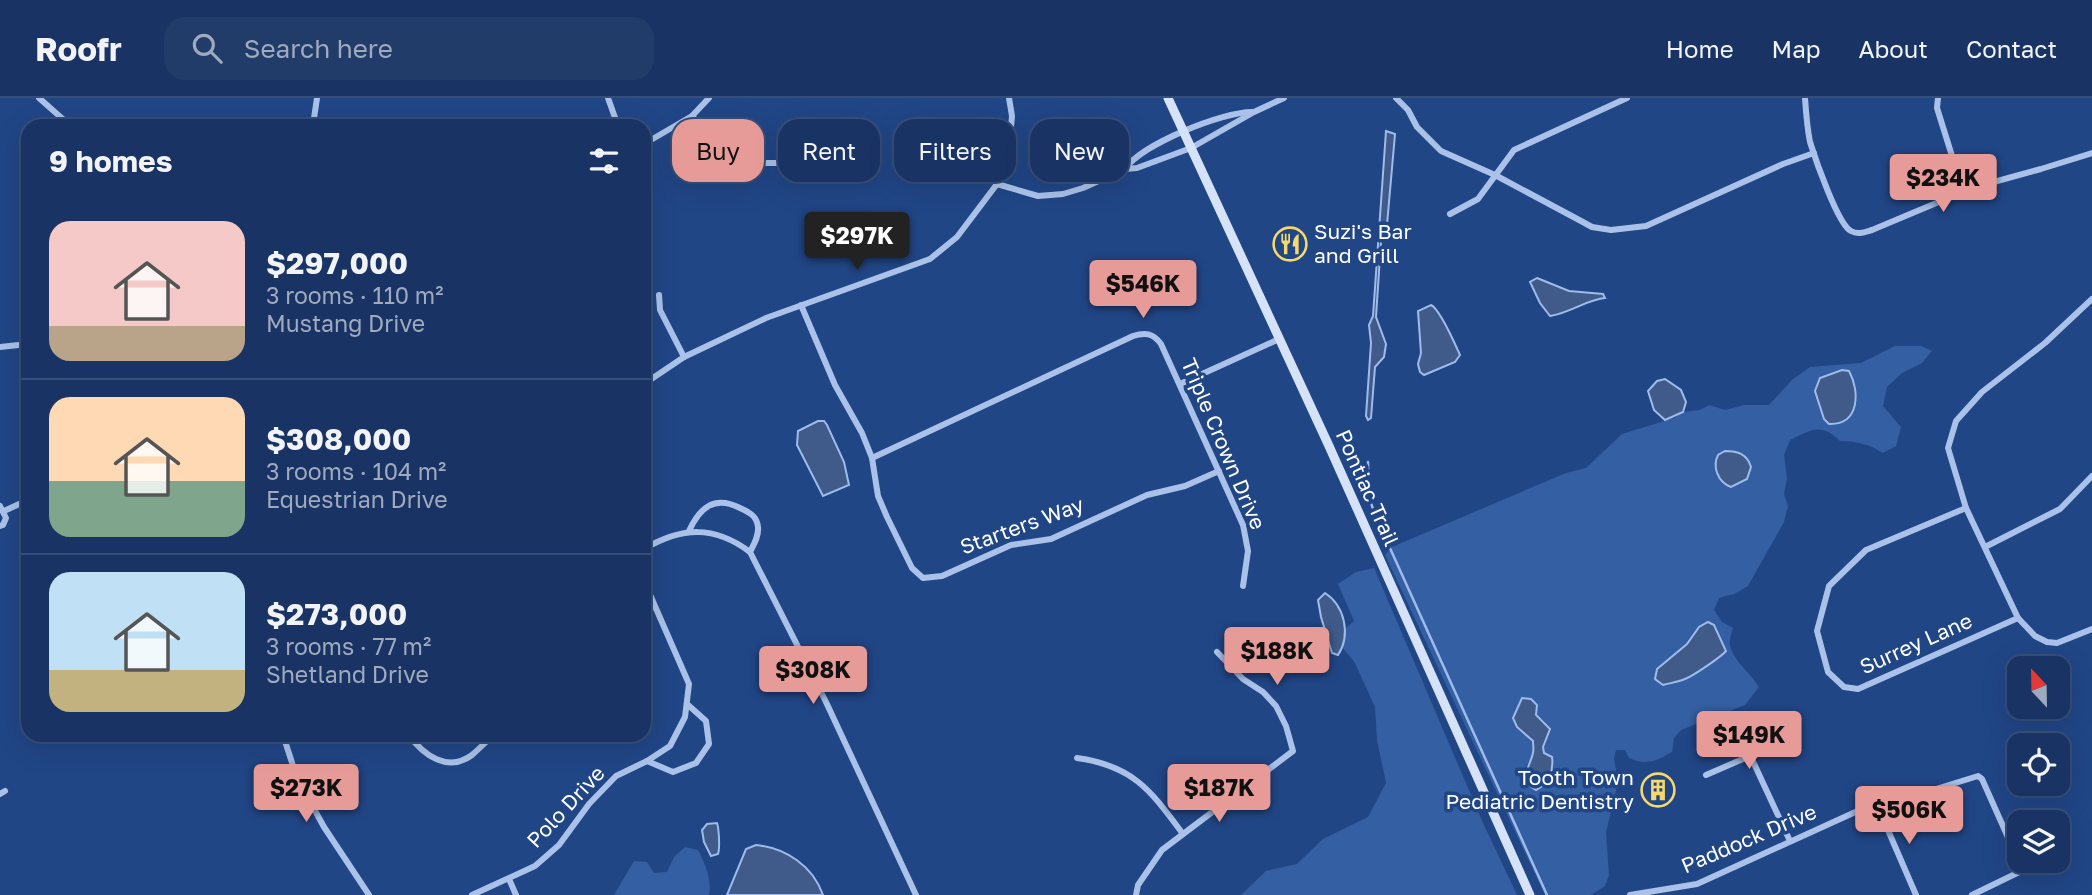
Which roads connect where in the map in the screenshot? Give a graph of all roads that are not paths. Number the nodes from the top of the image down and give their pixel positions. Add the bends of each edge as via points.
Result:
1 (39, 98) edge
2 (317, 98) edge
3 (608, 98) edge
4 (709, 98) edge
5 (1009, 98) edge
6 (1168, 98) edge
7 (1283, 98) edge
8 (1396, 98) edge
9 (1627, 98) edge
10 (1805, 98) edge
11 (1938, 98) edge
12 (1254, 112) junction
13 (692, 116) junction
14 (63, 119) edge
15 (314, 119) edge
16 (616, 119) edge
17 (1184, 131) junction
18 (651, 140) edge
19 (1191, 148) junction
20 (1814, 153) junction
21 (2092, 153) edge
22 (778, 163) edge
23 (1129, 163) edge
24 (1129, 169) edge
25 (1495, 175) junction
26 (1096, 182) edge
27 (998, 184) junction
28 (1963, 191) junction
29 (1450, 214) dead end
30 (659, 295) dead end
31 (2092, 299) edge
32 (801, 305) junction
33 (1279, 339) junction
34 (21, 345) edge
35 (0, 347) edge
36 (684, 357) junction
37 (651, 379) edge
38 (1180, 384) junction
39 (872, 458) junction
40 (1219, 471) junction
41 (2092, 476) edge
42 (21, 502) edge
43 (1966, 508) junction
44 (2, 509) edge
45 (0, 526) edge
46 (690, 531) junction
47 (651, 545) edge
48 (1985, 547) junction
49 (750, 552) junction
50 (1243, 586) dead end
51 (651, 598) edge
52 (2018, 618) junction
53 (2092, 629) edge
54 (1217, 652) dead end
55 (687, 704) junction
56 (285, 742) edge
57 (416, 742) edge
58 (485, 742) edge
59 (1782, 742) dead end
60 (1750, 755) junction
61 (1077, 758) dead end
62 (647, 761) junction
63 (1706, 775) dead end
64 (1878, 807) junction
65 (1183, 834) junction
66 (2007, 835) edge
67 (1790, 841) junction
68 (2019, 873) edge
69 (509, 879) junction
70 (1977, 894) edge
71 (369, 895) edge
72 (472, 895) edge
73 (516, 895) edge
74 (916, 895) edge
75 (1136, 895) edge
76 (1530, 895) edge
77 (1630, 895) edge
78 (1916, 895) edge

1 - 14 street
2 - 15 street
3 - 16 street
4 - 13 street
5 - 27 street via 1009,149
6 - 17 main road, Pontiac Trail
7 - 12 street
8 - 25 street via 1441,151
9 - 25 street via 1514,150
10 - 20 street
11 - 28 street via 1937,108
12 - 17 street via 1238,112
12 - 19 street
13 - 18 street
13 - 22 street via 715,142 754,163
17 - 19 main road, Pontiac Trail
17 - 23 street
19 - 24 street
19 - 33 main road, Pontiac Trail
20 - 25 street via 1646,226 1626,230 1592,227
20 - 28 street via 1842,221 1855,233
21 - 28 street
25 - 29 street via 1478,199
26 - 27 street via 1063,194 1038,196
27 - 32 street via 957,236 930,259
30 - 36 street via 660,310
31 - 43 street via 1982,392 1956,421 1948,448
32 - 36 street
32 - 39 street, Starters Way
33 - 38 street
33 - 76 main road, Pontiac Trail
34 - 35 street
36 - 37 street
38 - 39 street, Triple Crown Drive via 1157,338 1141,334
38 - 40 street, Triple Crown Drive
39 - 40 street, Starters Way via 878,496 892,527 912,568 930,579 1011,545 1051,539 1147,495
40 - 50 street, Triple Crown Drive via 1247,538
41 - 48 street via 2060,509
42 - 44 street
43 - 48 street
43 - 52 street, Surrey Lane via 1866,550 1829,586 1817,631 1828,672 1844,687 1858,689
44 - 45 street via 6,522
46 - 47 street
46 - 49 street via 714,533
46 - 49 street via 696,516 707,507 731,503 752,514 758,524
48 - 52 street
49 - 74 street
51 - 55 street, Polo Drive via 689,684
52 - 53 street via 2047,642 2057,643
54 - 65 street via 1276,706 1293,751
55 - 62 street, Polo Drive via 670,746
55 - 62 street via 706,721 709,744 696,763 673,772
56 - 71 street via 297,778
57 - 58 street via 429,756 446,764 469,757
59 - 60 street
60 - 63 street
60 - 67 street
61 - 65 street via 1122,770 1150,791
62 - 69 street, Polo Drive via 616,776 559,845 535,866
64 - 66 street, Paddock Drive via 1978,776
64 - 67 street, Paddock Drive via 1862,809
64 - 78 street
65 - 75 street via 1162,850
67 - 77 street, Paddock Drive via 1697,884
68 - 70 street
69 - 72 street, Polo Drive
69 - 73 street

